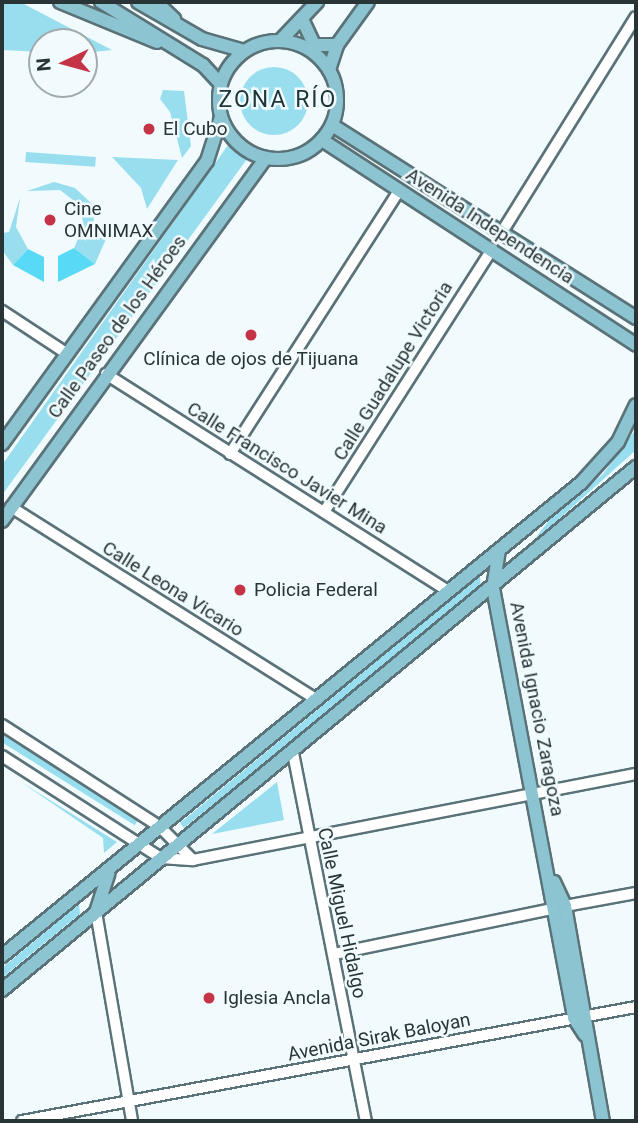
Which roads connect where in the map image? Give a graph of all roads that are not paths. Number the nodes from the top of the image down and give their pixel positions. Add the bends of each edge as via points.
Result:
1 (60, 2) edge
2 (101, 2) edge
3 (138, 2) edge
4 (156, 2) edge
5 (317, 2) edge
6 (368, 2) edge
7 (636, 17) edge
8 (303, 21) junction
9 (183, 30) junction
10 (280, 41) junction
11 (337, 45) junction
12 (177, 48) junction
13 (244, 51) junction
14 (329, 70) junction
15 (221, 84) junction
16 (221, 117) junction
17 (332, 125) junction
18 (322, 140) junction
19 (266, 158) junction
20 (399, 191) junction
21 (502, 232) junction
22 (492, 249) junction
23 (2, 311) edge
24 (636, 318) edge
25 (636, 345) edge
26 (66, 354) junction
27 (106, 374) junction
28 (636, 405) edge
29 (2, 444) edge
30 (230, 454) junction
31 (636, 467) edge
32 (11, 508) junction
33 (324, 512) junction
34 (2, 521) edge
35 (499, 550) junction
36 (494, 588) junction
37 (449, 592) junction
38 (317, 700) junction
39 (2, 725) edge
40 (293, 753) junction
41 (2, 756) edge
42 (636, 774) edge
43 (533, 795) junction
44 (159, 826) junction
45 (309, 840) junction
46 (141, 841) junction
47 (178, 844) junction
48 (161, 858) junction
49 (193, 860) junction
50 (111, 868) junction
51 (636, 893) edge
52 (559, 908) junction
53 (96, 912) junction
54 (334, 954) junction
55 (2, 956) edge
56 (2, 990) edge
57 (636, 1007) edge
58 (581, 1017) junction
59 (354, 1060) junction
60 (128, 1102) junction
61 (22, 1121) edge
62 (132, 1121) edge
63 (366, 1121) edge
64 (603, 1121) edge

1 - 12 main road
2 - 12 main road
3 - 9 main road
4 - 9 main road
5 - 8 main road
6 - 11 main road
7 - 21 street
8 - 10 main road
8 - 11 main road via 314,45
9 - 13 main road
10 - 13 main road
10 - 14 main road via 308,49
11 - 14 main road
12 - 15 main road
13 - 15 main road
14 - 17 main road via 337,97
15 - 16 main road
16 - 19 main road via 238,144
16 - 26 main road, Calle Paseo de los Héroes via 207,161
17 - 18 main road
17 - 21 main road, Avenida Independencia
18 - 19 main road via 302,155
18 - 20 main road, Avenida Independencia
19 - 27 main road, Calle Paseo de los Héroes
20 - 22 main road, Avenida Independencia
20 - 30 street
21 - 24 main road, Avenida Independencia
22 - 25 main road, Avenida Independencia
22 - 33 street, Calle Guadalupe Victoria
23 - 26 street
26 - 29 main road, Calle Paseo de los Héroes
27 - 30 street, Calle Francisco Javier Mina
27 - 32 main road, Calle Paseo de los Héroes
28 - 35 main road via 608,457
30 - 33 street, Calle Francisco Javier Mina
31 - 36 main road
32 - 34 main road, Calle Paseo de los Héroes
32 - 38 street, Calle Leona Vicario
33 - 37 street, Calle Francisco Javier Mina
35 - 36 main road, Avenida Ignacio Zaragoza
35 - 37 main road
36 - 40 main road
36 - 43 main road, Avenida Ignacio Zaragoza
37 - 38 main road
38 - 44 main road
39 - 44 street
40 - 45 street, Calle Miguel Hidalgo
40 - 47 main road
41 - 46 street
42 - 43 street
43 - 45 street
43 - 52 main road, Avenida Ignacio Zaragoza
44 - 46 main road
44 - 47 street
45 - 49 street
45 - 54 street, Calle Miguel Hidalgo
46 - 48 street
46 - 50 main road
47 - 48 main road
47 - 49 street
48 - 49 street
48 - 53 main road
50 - 53 main road
50 - 55 main road
51 - 52 street
52 - 54 street
52 - 58 main road, Avenida Ignacio Zaragoza
53 - 56 main road
53 - 60 street
54 - 59 street, Calle Miguel Hidalgo
57 - 58 street, Avenida Sirak Baloyan
58 - 59 street, Avenida Sirak Baloyan
58 - 64 main road, Avenida Ignacio Zaragoza
59 - 60 street, Avenida Sirak Baloyan
59 - 63 street, Calle Miguel Hidalgo
60 - 61 street, Avenida Sirak Baloyan
60 - 62 street

